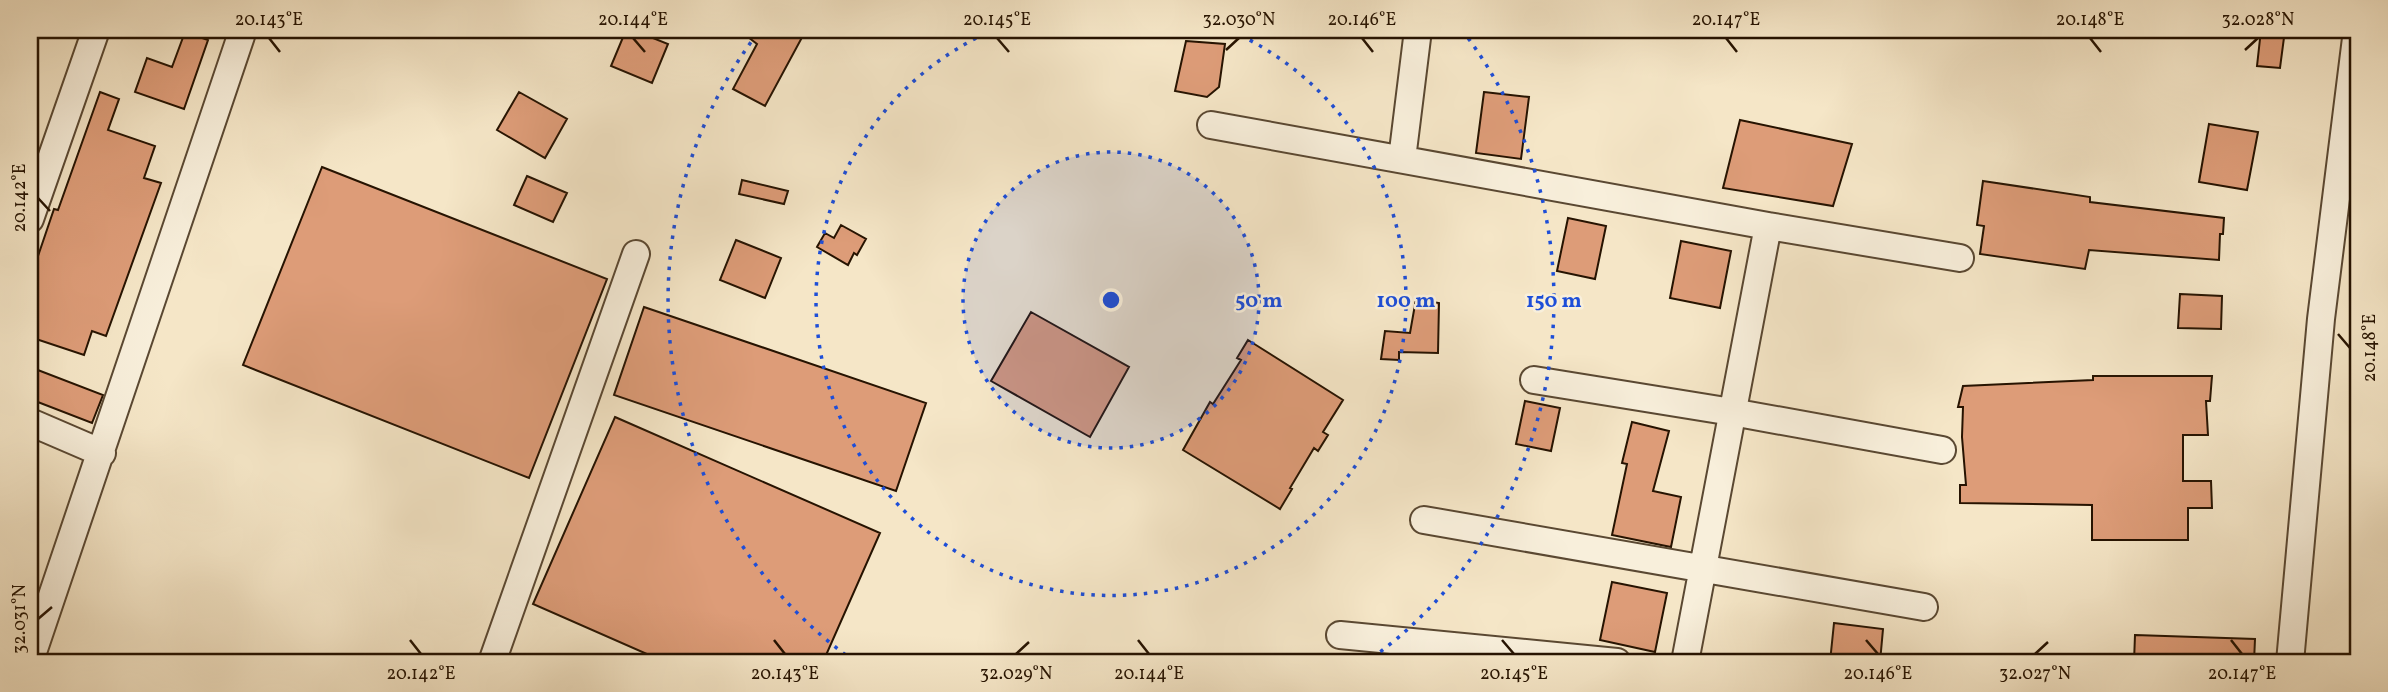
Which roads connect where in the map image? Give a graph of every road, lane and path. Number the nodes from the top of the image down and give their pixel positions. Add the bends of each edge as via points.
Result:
1 (96, 30) edge
2 (243, 30) edge
3 (1418, 30) edge
4 (2357, 30) edge
5 (1211, 125) dead end
6 (1402, 159) junction
7 (30, 219) edge
8 (1768, 226) junction
9 (636, 254) dead end
10 (1960, 258) dead end
11 (1534, 380) dead end
12 (1732, 412) junction
13 (30, 422) edge
14 (1942, 450) dead end
15 (102, 453) junction
16 (1424, 520) dead end
17 (1702, 570) junction
18 (1924, 607) dead end
19 (1340, 635) dead end
20 (30, 661) edge
21 (492, 662) edge
22 (1617, 662) edge
23 (1685, 662) edge
24 (2290, 662) edge

1 - 7 street
2 - 15 street
3 - 6 street
4 - 24 street via 2321,319
5 - 6 street
6 - 8 street
8 - 10 street
8 - 12 street
9 - 21 street
11 - 12 street
12 - 14 street
12 - 17 street
13 - 15 street
15 - 20 street
16 - 17 street
17 - 18 street
17 - 23 street
19 - 22 street

